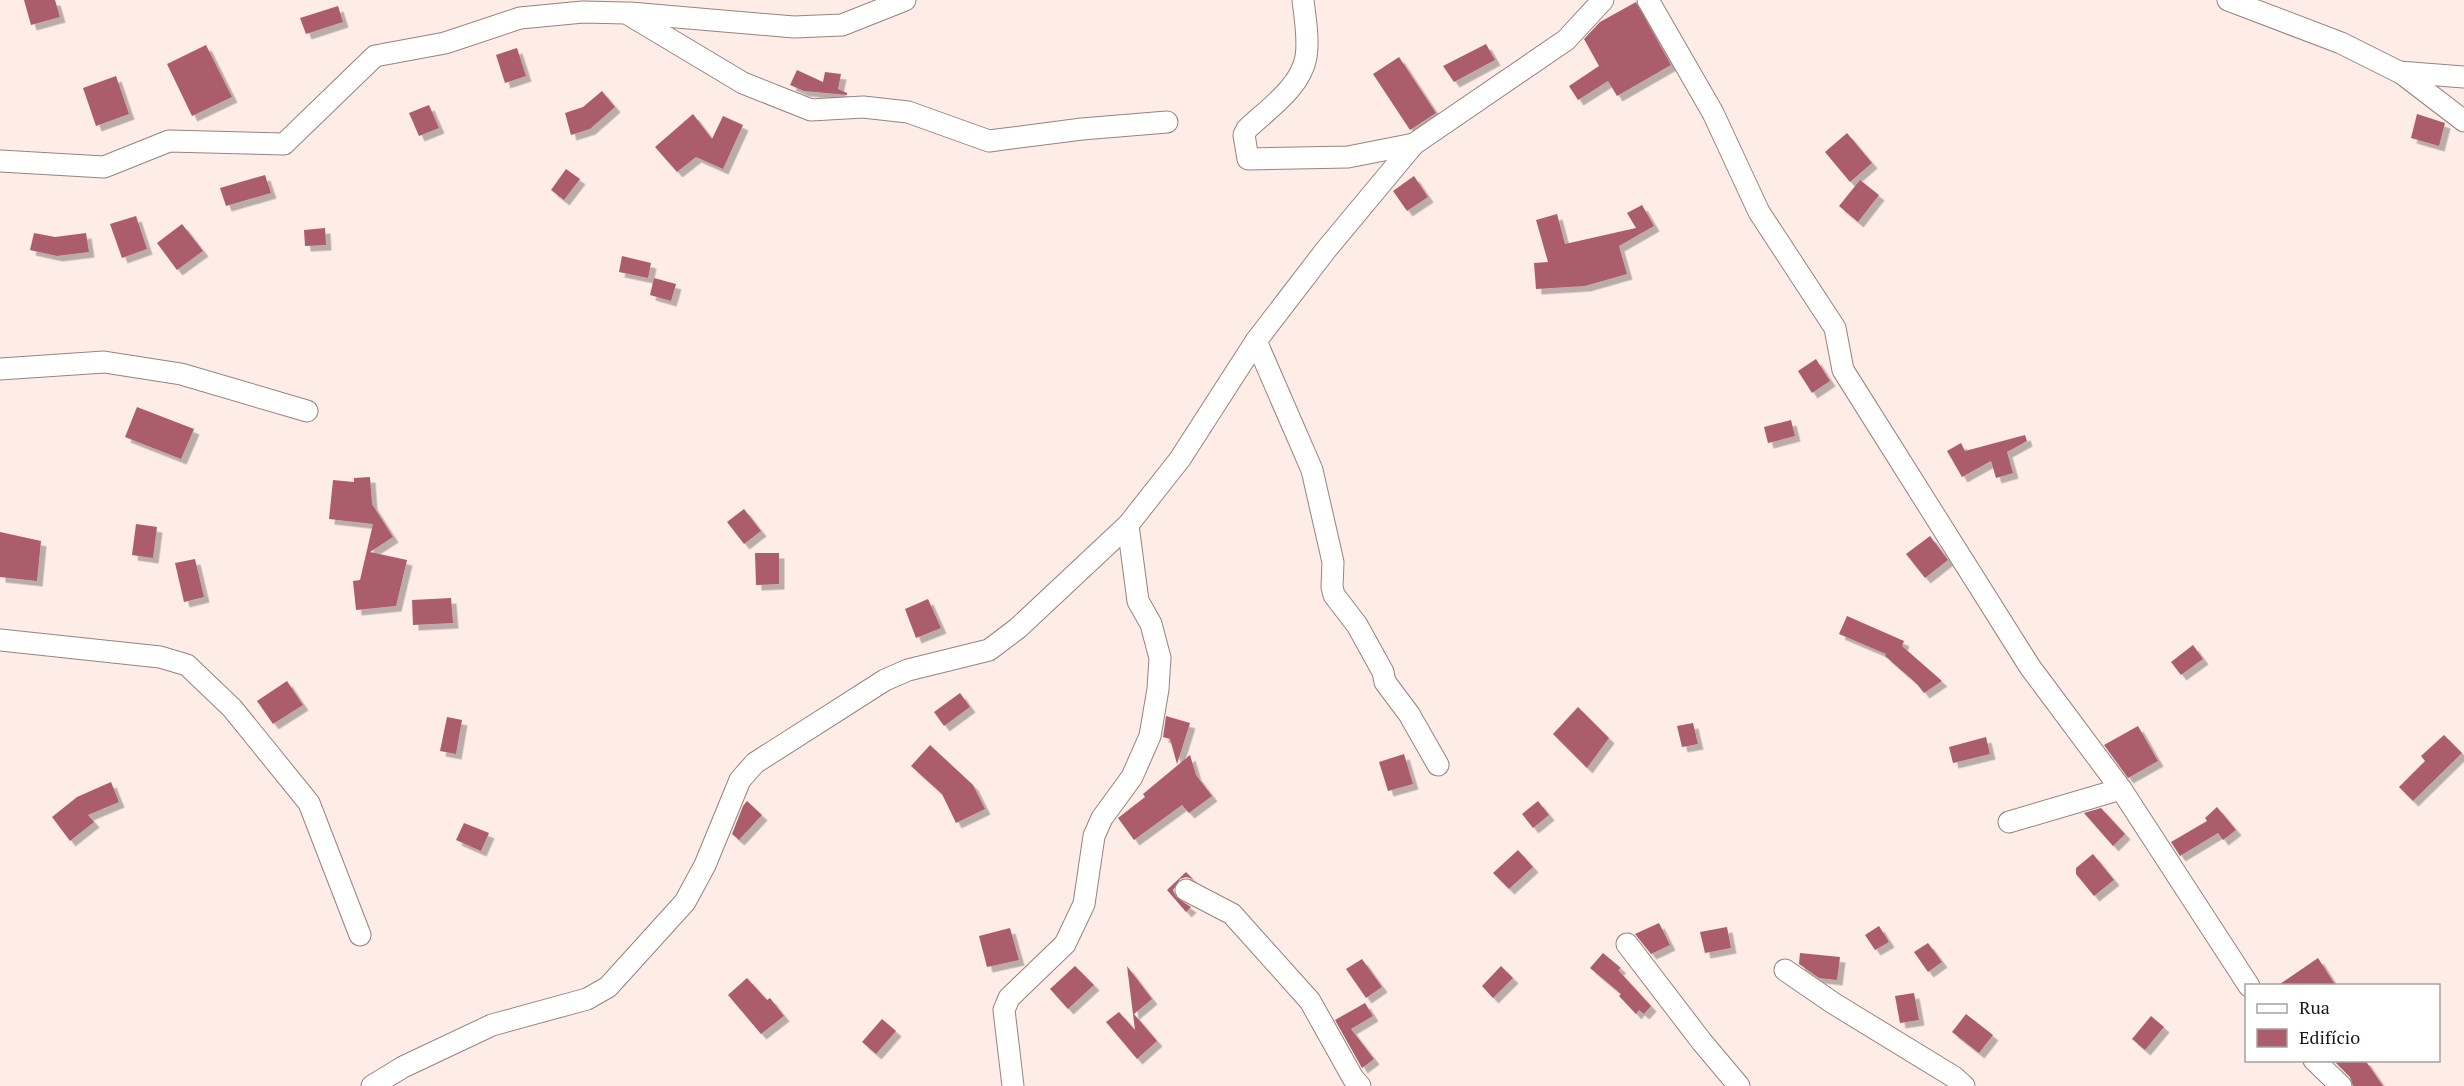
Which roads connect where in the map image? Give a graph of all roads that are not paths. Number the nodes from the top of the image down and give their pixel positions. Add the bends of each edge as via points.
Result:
1 (905, 0) edge
2 (1303, 0) edge
3 (1603, 0) edge
4 (1648, 0) edge
5 (2228, 0) edge
6 (626, 13) junction
7 (2399, 72) junction
8 (2464, 77) edge
9 (2464, 121) edge
10 (1167, 122) dead end
11 (1414, 144) junction
12 (0, 161) edge
13 (1256, 341) junction
14 (0, 369) edge
15 (307, 411) dead end
16 (1128, 525) junction
17 (0, 640) edge
18 (1438, 765) dead end
19 (2121, 789) junction
20 (2008, 822) dead end
21 (1186, 890) dead end
22 (360, 935) dead end
23 (1628, 944) dead end
24 (1785, 970) dead end
25 (2248, 984) edge
26 (2316, 1062) edge
27 (372, 1086) edge
28 (1013, 1086) edge
29 (1360, 1086) edge
30 (1739, 1086) edge
31 (1964, 1086) edge
32 (2341, 1086) edge

1 - 6 street via 842,25 794,27
2 - 11 street via 1307,38 1300,75 1247,129 1244,135 1248,159 1348,157
3 - 11 street via 1566,40
4 - 19 street via 1713,113 1759,212 1835,328 1843,370 2030,667
5 - 7 street via 2341,44
6 - 10 street via 743,83 812,110 863,107 908,112 989,141
6 - 12 street via 583,12 520,18 445,43 375,56 284,144 168,141 104,166
7 - 8 street
7 - 9 street
11 - 13 street
13 - 16 street via 1180,459
13 - 18 street via 1312,470 1333,562 1334,595 1357,625 1385,682 1409,714
14 - 15 street via 104,362 181,374
16 - 27 street via 1018,628 988,650 908,670 885,680 755,764 740,780 705,865 685,902 608,987 587,999 492,1025
16 - 28 street via 1138,601 1151,624 1160,658 1150,736 1132,777 1098,827 1084,904 1065,944 1009,998 1004,1010
17 - 22 street via 160,657 187,665 232,708 309,804
19 - 20 street
19 - 25 street
21 - 29 street via 1232,914 1310,1001
23 - 30 street
24 - 31 street
26 - 32 street

